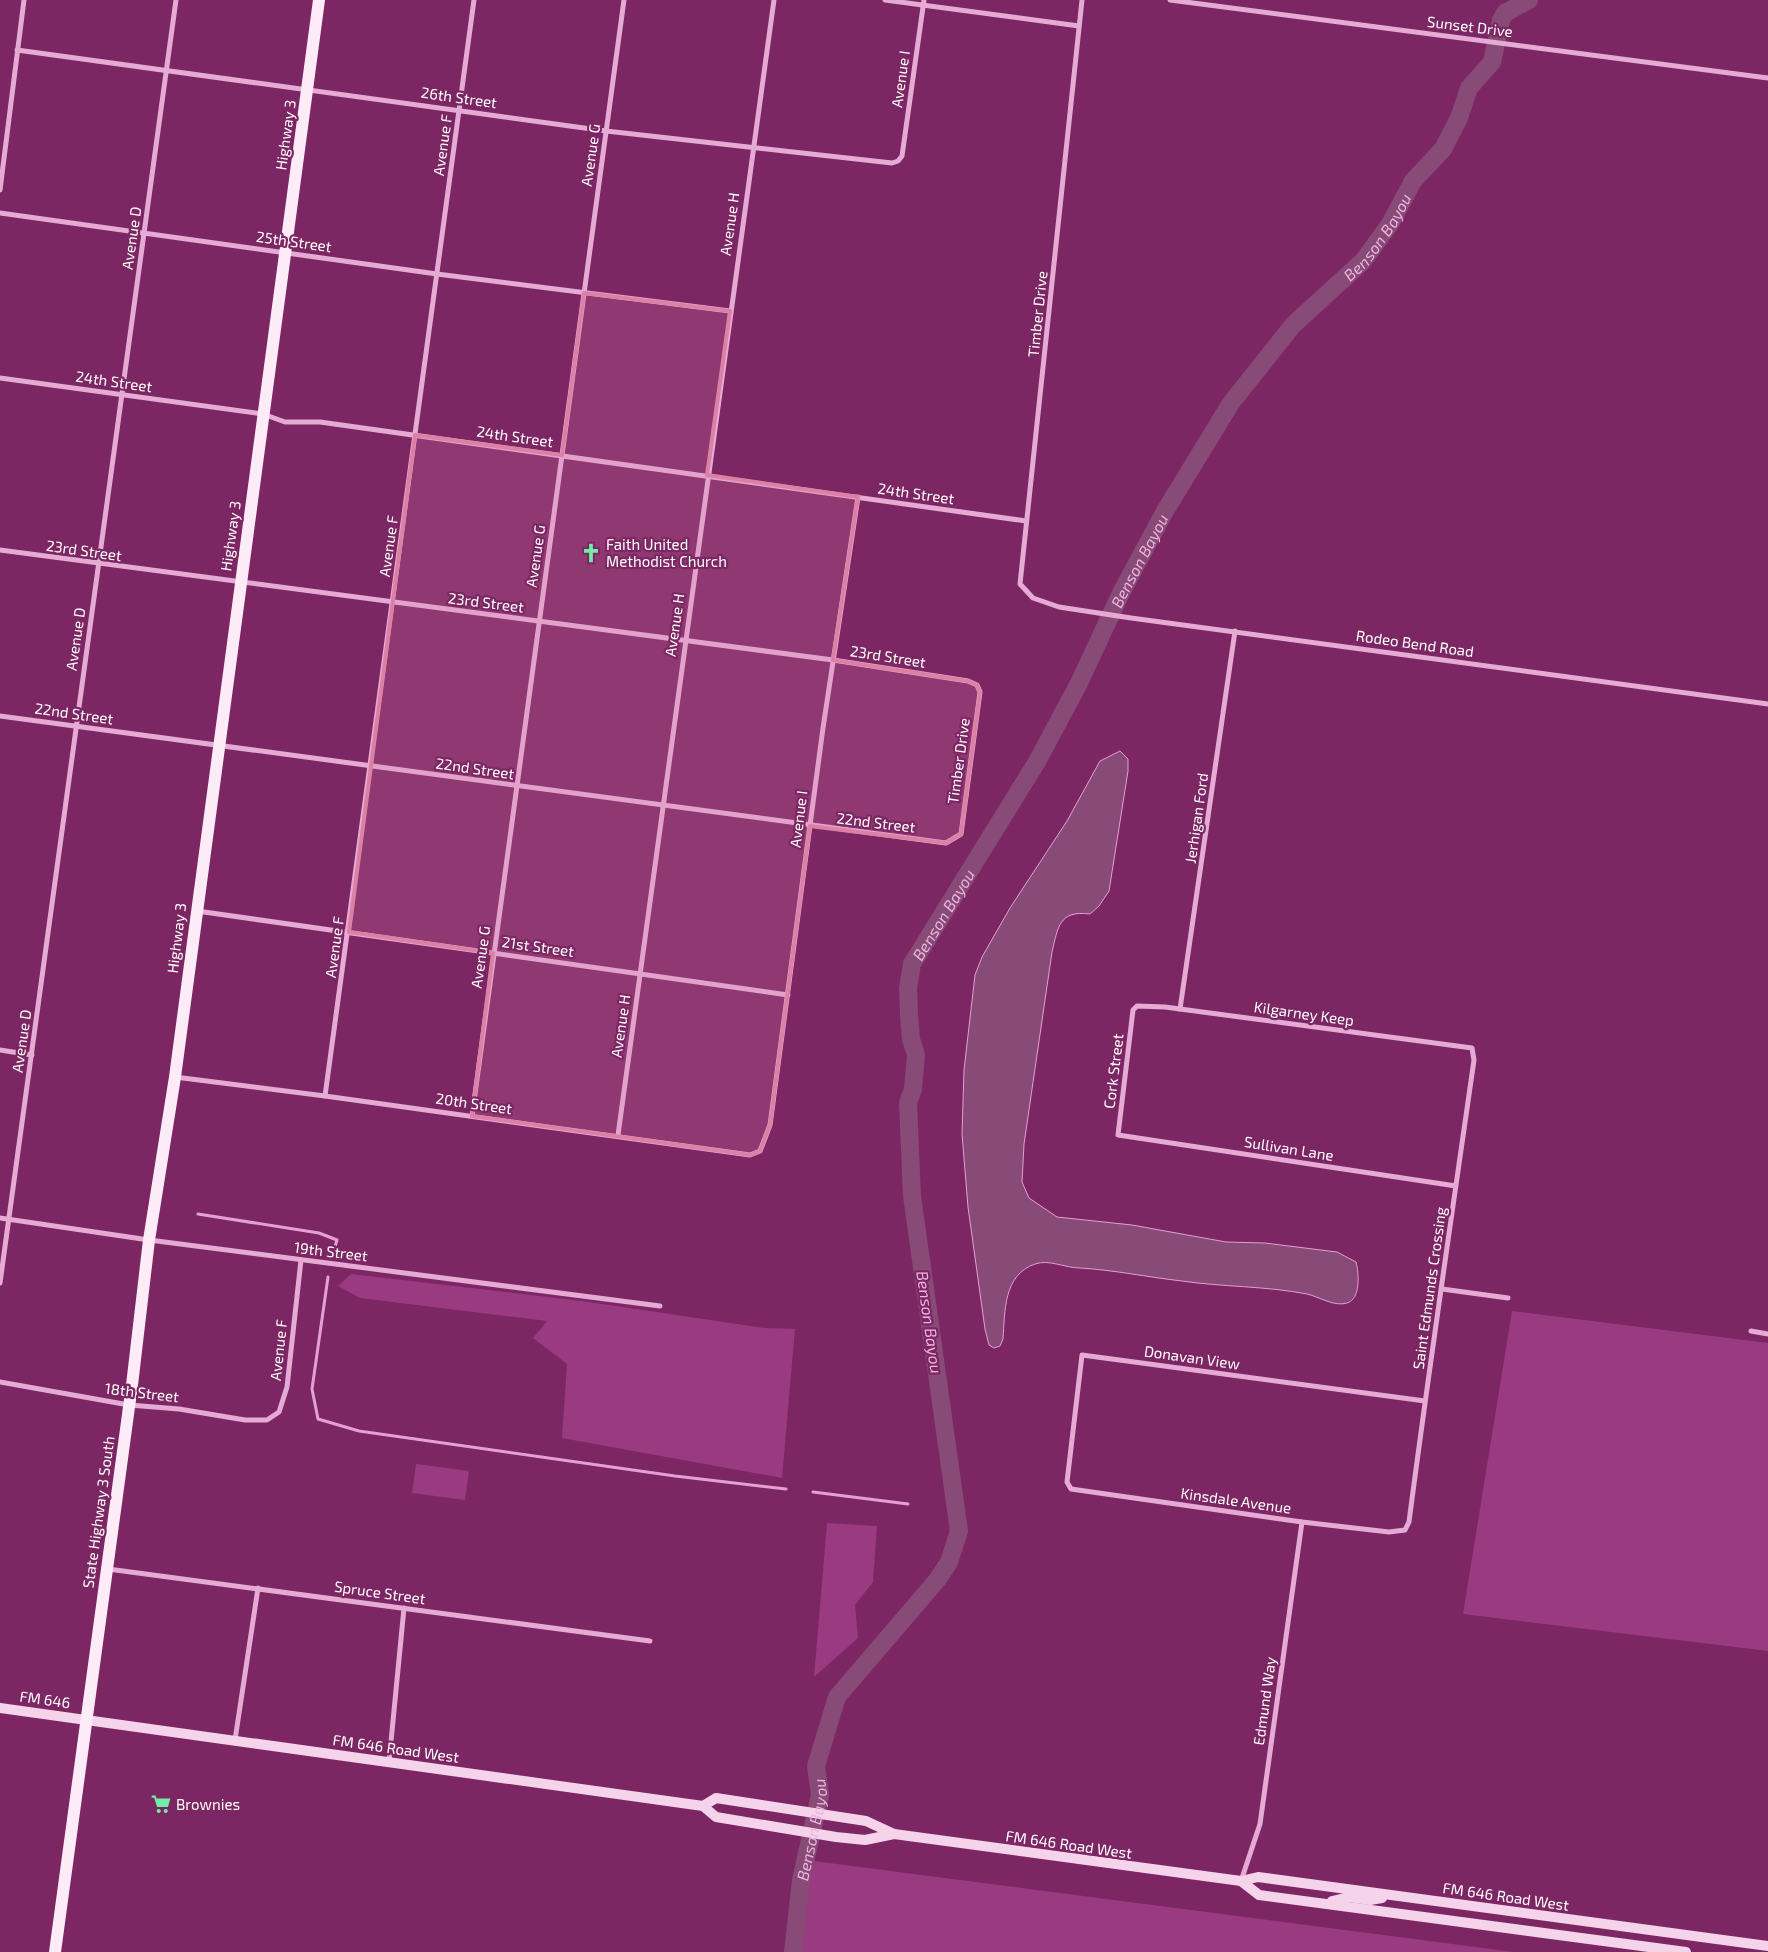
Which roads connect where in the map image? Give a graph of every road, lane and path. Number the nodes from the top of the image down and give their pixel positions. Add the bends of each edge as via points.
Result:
1 (24, 0) edge
2 (176, 0) edge
3 (320, 0) edge
4 (474, 0) edge
5 (624, 0) edge
6 (774, 0) edge
7 (886, 0) edge
8 (1082, 0) edge
9 (1170, 0) edge
10 (924, 2) edge
11 (1079, 26) junction
12 (17, 50) junction
13 (166, 70) junction
14 (1768, 78) edge
15 (307, 89) junction
16 (460, 110) junction
17 (606, 130) junction
18 (753, 147) junction
19 (898, 161) joint
20 (0, 190) edge
21 (0, 213) edge
22 (144, 233) junction
23 (285, 253) junction
24 (437, 274) junction
25 (584, 293) junction
26 (730, 311) junction
27 (0, 378) edge
28 (122, 395) junction
29 (263, 414) junction
30 (415, 435) junction
31 (562, 455) junction
32 (707, 476) junction
33 (858, 497) junction
34 (1026, 521) junction
35 (0, 550) edge
36 (98, 564) junction
37 (240, 583) junction
38 (392, 602) junction
39 (1059, 608) joint
40 (539, 622) junction
41 (1235, 631) junction
42 (685, 640) junction
43 (833, 660) junction
44 (968, 681) joint
45 (1768, 704) edge
46 (0, 716) edge
47 (76, 726) junction
48 (218, 746) junction
49 (370, 766) junction
50 (516, 786) junction
51 (662, 806) junction
52 (810, 826) junction
53 (946, 844) joint
54 (196, 911) junction
55 (349, 932) junction
56 (493, 953) junction
57 (640, 973) junction
58 (788, 995) junction
59 (1180, 1009) junction
60 (1133, 1010) joint
61 (1472, 1048) joint
62 (0, 1050) edge
63 (32, 1055) junction
64 (175, 1077) junction
65 (325, 1096) junction
66 (472, 1116) junction
67 (618, 1135) junction
68 (1118, 1135) joint
69 (764, 1144) joint
70 (1456, 1186) junction
71 (0, 1218) edge
72 (9, 1219) junction
73 (149, 1240) junction
74 (301, 1260) junction
75 (0, 1283) edge
76 (1442, 1288) junction
77 (1508, 1298) dead end
78 (660, 1306) dead end
79 (1751, 1331) dead end
80 (1768, 1334) edge
81 (0, 1382) edge
82 (1425, 1401) junction
83 (129, 1405) junction
84 (279, 1412) joint
85 (1067, 1482) joint
86 (1302, 1522) junction
87 (1405, 1530) joint
88 (107, 1569) junction
89 (258, 1588) junction
90 (404, 1608) junction
91 (650, 1642) dead end
92 (0, 1708) edge
93 (86, 1720) junction
94 (235, 1740) junction
95 (389, 1762) junction
96 (703, 1806) junction
97 (894, 1834) junction
98 (1241, 1881) junction
99 (1390, 1896) junction
100 (1326, 1902) junction
101 (1768, 1946) edge
102 (55, 1952) edge
103 (1686, 1952) edge

1 - 12 street
2 - 13 street, Avenue D
3 - 15 main road, Highway 3
4 - 16 street, Avenue F
5 - 17 street, Avenue G
6 - 18 street, Avenue H
7 - 10 street
8 - 11 street, Timber Drive
9 - 14 street, Sunset Drive
10 - 11 street
10 - 19 street, Avenue I via 902,156
11 - 34 street, Timber Drive
12 - 13 street, 26th Street
12 - 20 street
13 - 15 street, 26th Street
13 - 22 street, Avenue D
15 - 16 street, 26th Street
15 - 23 main road, Highway 3
16 - 17 street, 26th Street
16 - 24 street, Avenue F
17 - 18 street, 26th Street
17 - 25 street, Avenue G
18 - 19 street, 26th Street via 892,163
18 - 26 street, Avenue H
21 - 22 street, 25th Street
22 - 23 street, 25th Street
22 - 28 street, Avenue D
23 - 24 street, 25th Street
23 - 29 main road, Highway 3
24 - 25 street, 25th Street
24 - 30 street, Avenue F
25 - 26 street, 25th Street
25 - 31 street, Avenue G
26 - 32 street, Avenue H
27 - 28 street, 24th Street
28 - 29 street, 24th Street
28 - 36 street, Avenue D
29 - 30 street, 24th Street via 285,422 320,422
29 - 37 main road, Highway 3
30 - 31 street, 24th Street
30 - 38 street, Avenue F
31 - 32 street, 24th Street
31 - 40 street, Avenue G
32 - 33 street, 24th Street
32 - 42 street, Avenue H
33 - 34 street, 24th Street
33 - 43 street, Avenue I
34 - 39 street, Timber Drive via 1020,584 1033,598
35 - 36 street, 23rd Street
36 - 37 street, 23rd Street
36 - 47 street, Avenue D
37 - 38 street, 23rd Street
37 - 48 main road, Highway 3
38 - 40 street, 23rd Street
38 - 49 street, Avenue F
39 - 41 street, Rodeo Bend Road
40 - 42 street, 23rd Street
40 - 50 street, Avenue G
41 - 45 street, Rodeo Bend Road
41 - 59 street, Jerhigan Ford
42 - 43 street, 23rd Street
42 - 51 street, Avenue H
43 - 44 street, 23rd Street
43 - 52 street, Avenue I
44 - 53 street, Timber Drive via 977,686 979,702 961,834
46 - 47 street, 22nd Street
47 - 48 street, 22nd Street
47 - 63 street, Avenue D
48 - 49 street, 22nd Street
48 - 54 main road, Highway 3
49 - 50 street, 22nd Street
49 - 55 street, Avenue F
50 - 51 street, 22nd Street
50 - 56 street, Avenue G
51 - 52 street, 22nd Street
51 - 57 street, Avenue H
52 - 53 street, 22nd Street
52 - 58 street, Avenue I
54 - 55 street, 21st Street
54 - 64 main road, Highway 3
55 - 56 street, 21st Street
55 - 65 street, Avenue F
56 - 57 street, 21st Street
56 - 66 street, Avenue G
57 - 58 street, 21st Street
57 - 67 street, Avenue H
58 - 69 street, Avenue I via 770,1125
59 - 60 street, Kilgarney Keep via 1137,1006
59 - 61 street, Kilgarney Keep
60 - 68 street, Cork Street
61 - 70 street, Saint Edmunds Crossing via 1474,1060
62 - 63 street
63 - 72 street, Avenue D
64 - 65 street, 20th Street
64 - 73 main road, State Highway 3 South
65 - 66 street, 20th Street
66 - 67 street, 20th Street
67 - 69 street, 20th Street via 750,1155 760,1152
68 - 70 street, Sullivan Lane
70 - 76 street, Saint Edmunds Crossing
71 - 72 street, 19th Street
72 - 73 street, 19th Street
72 - 75 street, Avenue D
73 - 74 street, 19th Street
73 - 83 main road, State Highway 3 South
74 - 78 street, 19th Street
74 - 84 street, Avenue F via 287,1387
76 - 77 street
76 - 82 street, Saint Edmunds Crossing
79 - 80 street
81 - 83 street, 18th Street
82 - 85 street, Donavan View via 1082,1355
82 - 87 street, Saint Edmunds Crossing via 1409,1522
83 - 84 street, 18th Street via 256,1421 267,1420
83 - 88 main road, State Highway 3 South
85 - 86 street, Kinsdale Avenue via 1071,1489
86 - 87 street, Kinsdale Avenue via 1389,1532
86 - 98 street, Edmund Way via 1260,1824
88 - 89 street, Spruce Street
88 - 93 main road, State Highway 3 South
89 - 90 street, Spruce Street
89 - 94 street
90 - 91 street, Spruce Street
90 - 95 street
92 - 93 main road, FM 646 / FM 646
93 - 94 main road, FM 646 Road West / FM 646
93 - 102 main road, State Highway 3 South
94 - 95 main road, FM 646 Road West / FM 646
95 - 96 main road, FM 646 Road West / FM 646
96 - 97 main road, FM 646 Road West via 716,1817 836,1837 865,1840
96 - 97 main road, FM 646 Road West / FM 646 via 716,1798 836,1815 866,1821
97 - 98 main road, FM 646 Road West / FM 646
98 - 99 main road, FM 646 Road West / FM 646 via 1258,1877
98 - 100 main road, FM 646 Road West / FM 646 via 1259,1895
99 - 100 main road via 1370,1900 1349,1897
99 - 101 main road, FM 646 Road West / FM 646
100 - 103 main road, FM 646 Road West / FM 646

